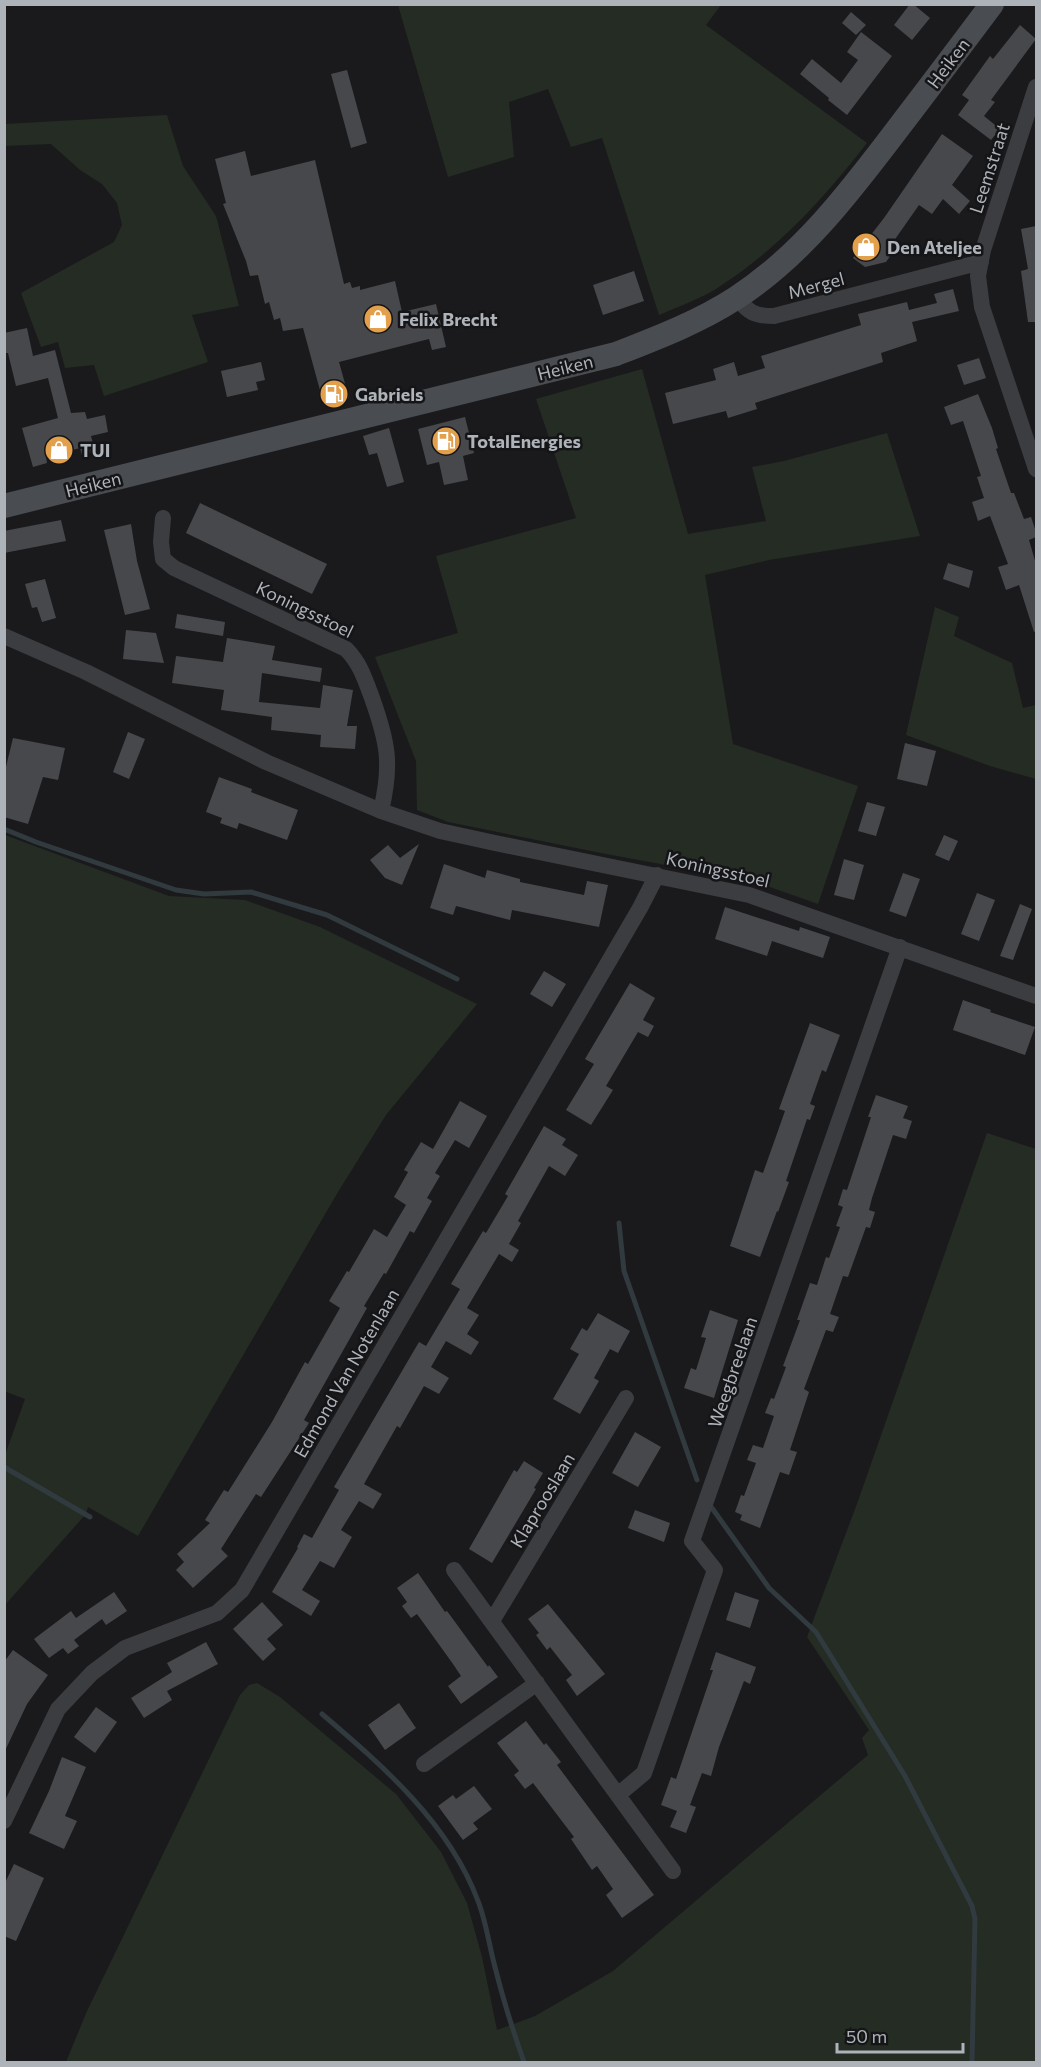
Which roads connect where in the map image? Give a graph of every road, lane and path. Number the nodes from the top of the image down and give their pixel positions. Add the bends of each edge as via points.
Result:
1 (992, 4) edge
2 (1036, 87) edge
3 (981, 262) junction
4 (736, 298) junction
5 (1036, 470) edge
6 (4, 506) edge
7 (163, 518) dead end
8 (4, 636) edge
9 (381, 811) junction
10 (657, 875) junction
11 (900, 947) junction
12 (1036, 996) edge
13 (626, 1398) dead end
14 (454, 1570) dead end
15 (492, 1622) junction
16 (537, 1683) junction
17 (424, 1764) dead end
18 (619, 1794) junction
19 (4, 1821) edge
20 (673, 1871) dead end

1 - 4 main road, Heiken via 837,206 806,241
2 - 3 street, Leemstraat
3 - 4 street, Mergel via 774,316 757,316
3 - 5 street, Leemstraat via 978,276 982,307
4 - 6 main road, Heiken via 699,319 616,354
7 - 9 street, Koningsstoel via 163,559 174,568 346,649 354,657 385,735 388,782
8 - 9 street, Koningsstoel via 86,672 275,766
9 - 10 street, Koningsstoel via 440,831
10 - 11 street, Koningsstoel via 748,895
10 - 19 street, Edmond Van Notenlaan via 243,1590 217,1613 125,1648 92,1673 58,1709
11 - 12 street, Koningsstoel
11 - 18 street, Weegbreelaan via 692,1541 715,1570 644,1773
13 - 15 street, Klaprooslaan
14 - 15 street
15 - 16 street
16 - 17 street
16 - 18 street
18 - 20 street

